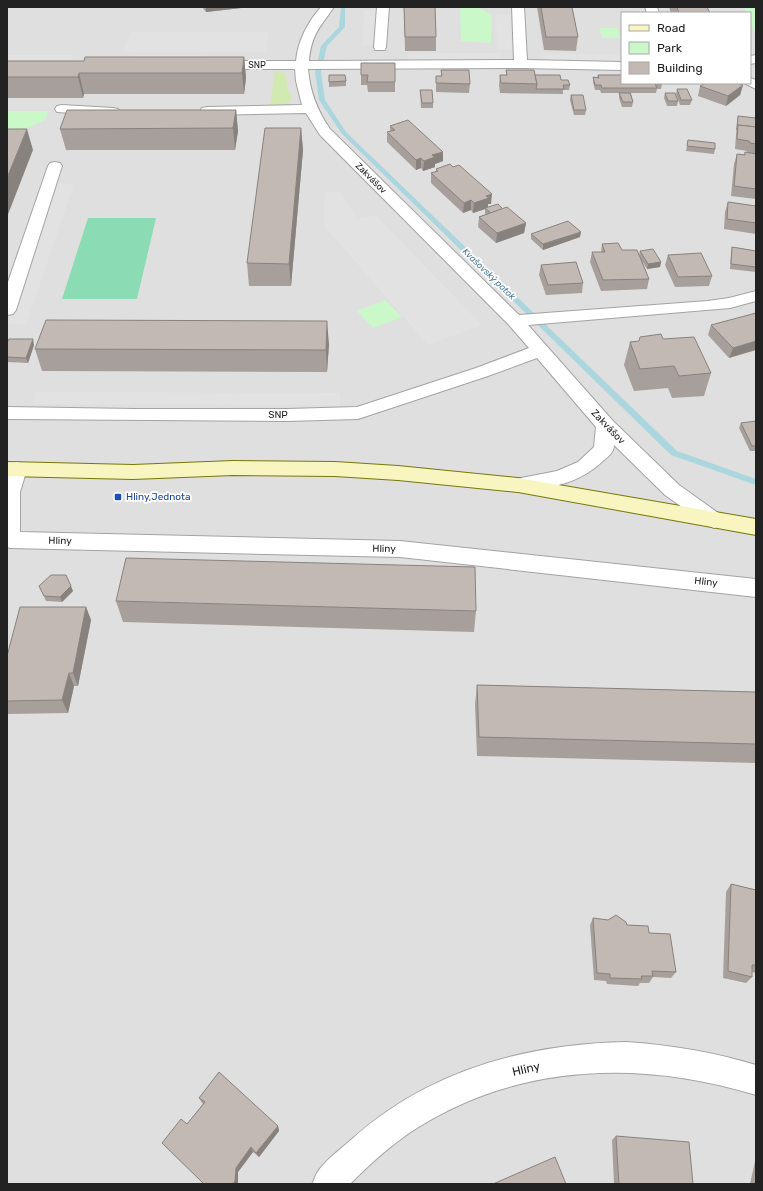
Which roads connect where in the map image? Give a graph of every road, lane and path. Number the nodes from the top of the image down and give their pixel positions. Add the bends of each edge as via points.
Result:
1 (328, 7) edge
2 (382, 7) edge
3 (518, 7) edge
4 (380, 47) dead end
5 (521, 64) junction
6 (313, 65) junction
7 (200, 66) edge
8 (621, 66) edge
9 (62, 109) edge
10 (310, 109) junction
11 (193, 111) edge
12 (128, 112) edge
13 (55, 166) dead end
14 (756, 296) edge
15 (7, 310) edge
16 (521, 321) junction
17 (539, 350) junction
18 (7, 412) edge
19 (606, 426) junction
20 (12, 469) edge
21 (518, 485) junction
22 (714, 520) junction
23 (756, 527) edge
24 (9, 547) edge
25 (756, 588) edge
26 (756, 1080) edge
27 (328, 1184) edge

1 - 6 street, Zakvášov via 311,29 303,47
2 - 4 street
3 - 5 street
5 - 6 street
5 - 8 street
6 - 7 street, SNP
6 - 10 street, Zakvášov via 303,88
9 - 12 street
10 - 11 street
10 - 16 street, Zakvášov via 325,132
13 - 15 street
14 - 16 street via 708,306
16 - 17 street, Zakvášov
17 - 18 street, SNP via 482,372 358,413 164,416
17 - 19 street, Zakvášov
19 - 21 street via 604,449 585,467 561,478
19 - 22 street, Zakvášov via 672,490
20 - 21 main road via 132,472 234,468 335,469
20 - 24 street, Hliny
21 - 22 main road
22 - 23 main road
24 - 25 street, Hliny via 400,549
26 - 27 street, Hliny via 701,1065 658,1059 570,1060 519,1070 443,1096 406,1117 372,1142

